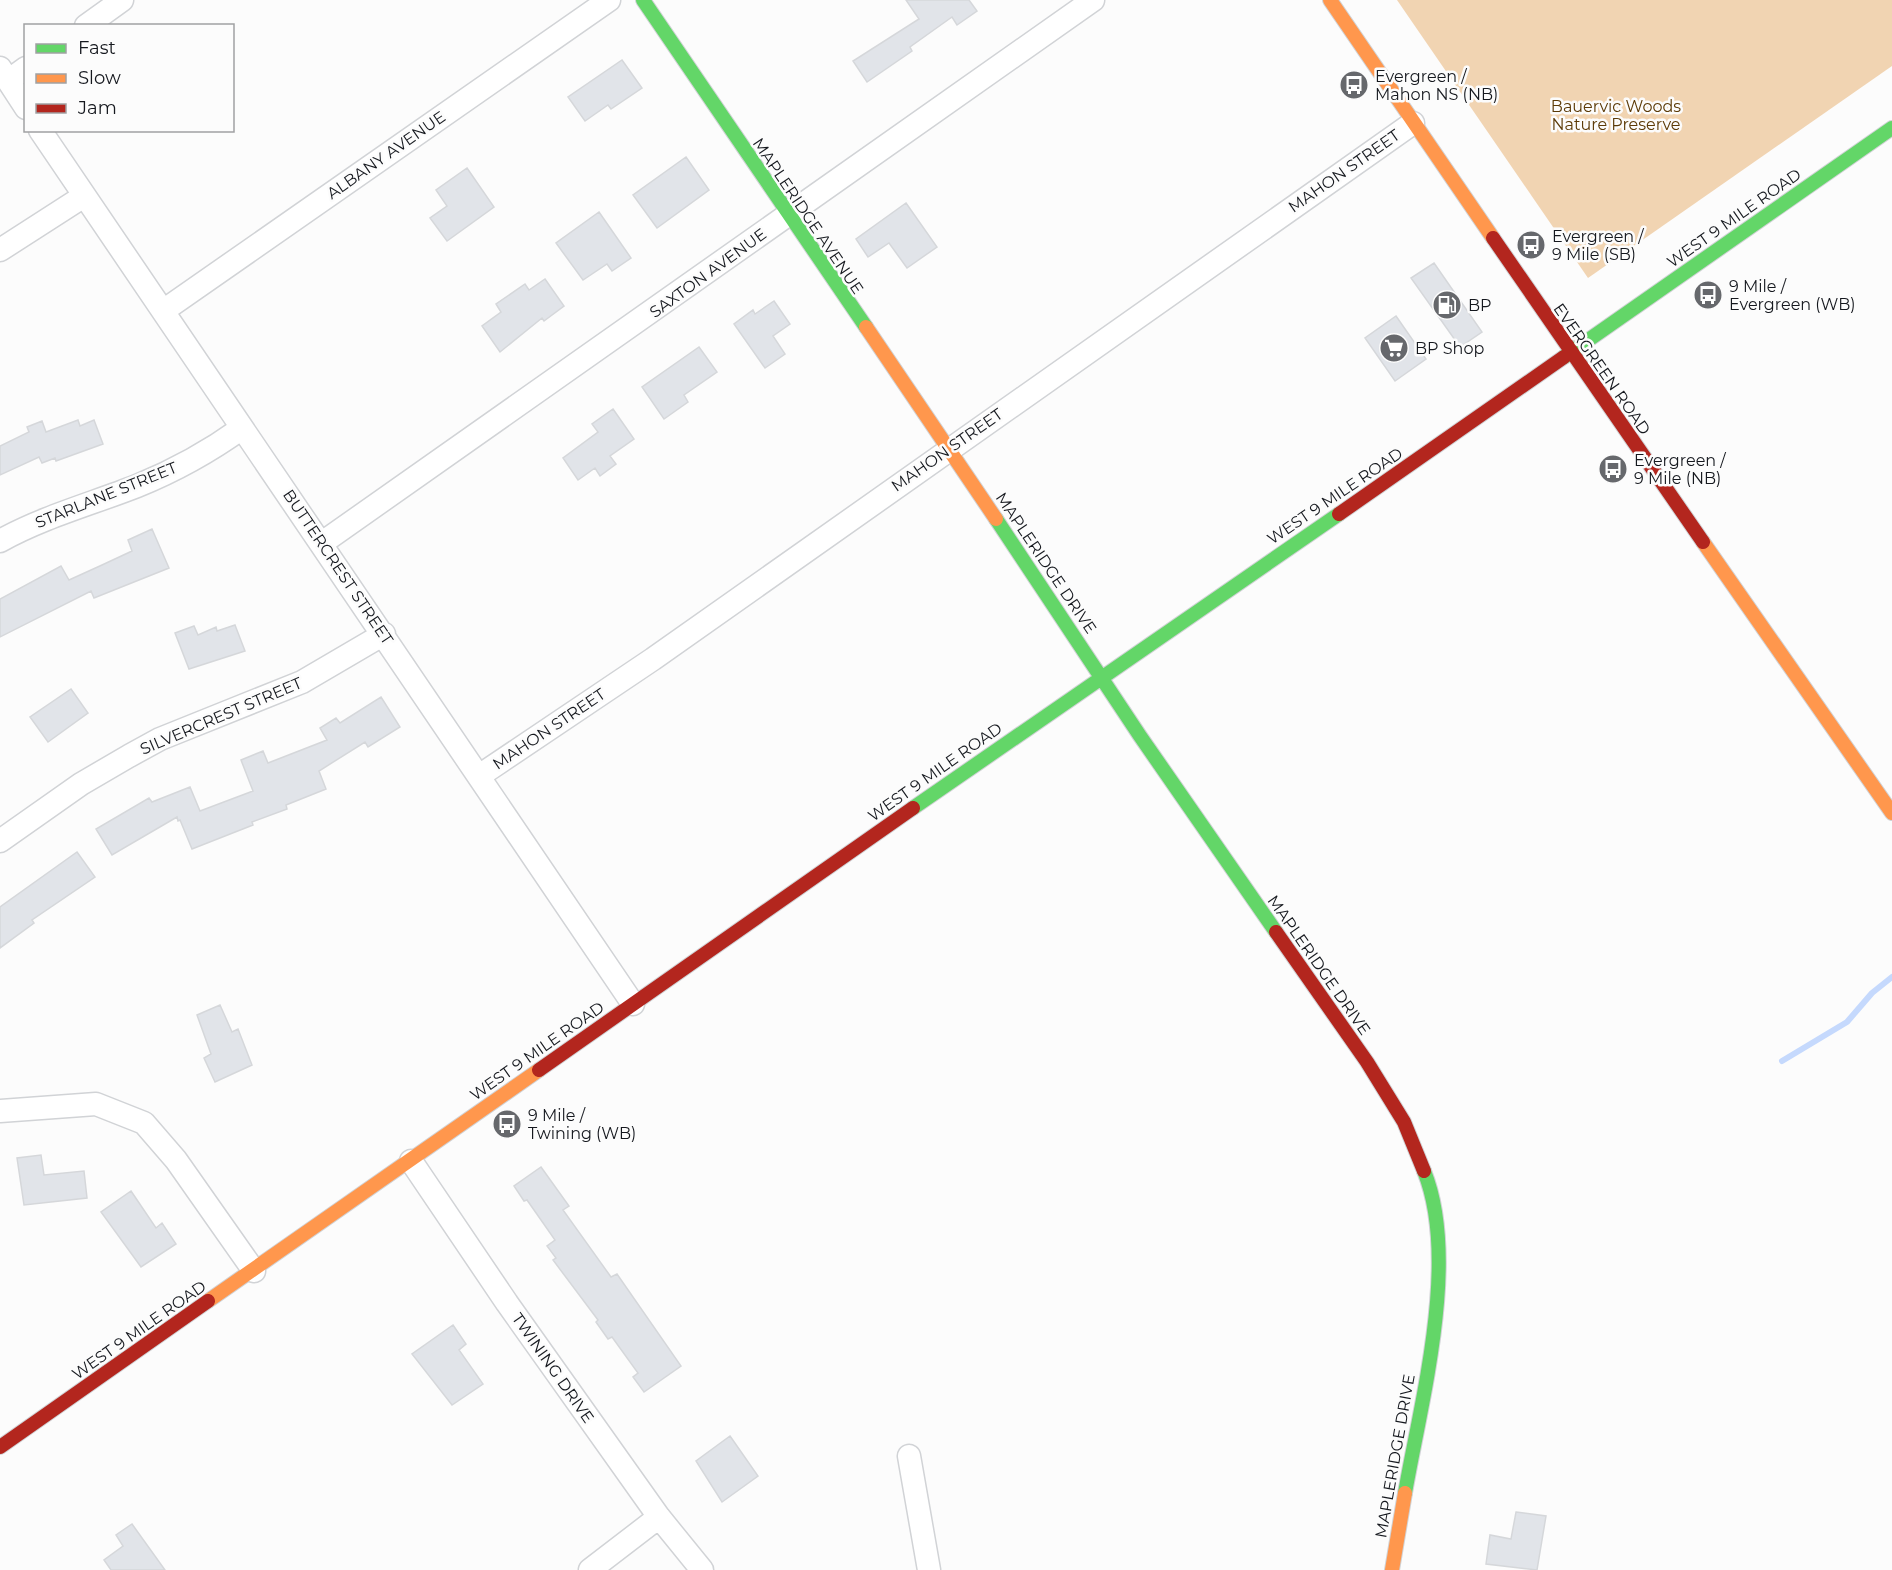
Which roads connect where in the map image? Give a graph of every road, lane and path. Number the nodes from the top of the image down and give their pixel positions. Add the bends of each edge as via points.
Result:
1 (122, 0) edge
2 (609, 0) edge
3 (643, 0) edge
4 (1093, 0) edge
5 (1330, 0) edge
6 (89, 24) edge
7 (11, 72) edge
8 (24, 103) edge
9 (1413, 123) junction
10 (1892, 128) edge
11 (41, 132) edge
12 (84, 196) junction
13 (788, 216) junction
14 (0, 250) edge
15 (163, 310) junction
16 (1571, 353) junction
17 (243, 428) junction
18 (948, 449) junction
19 (0, 541) edge
20 (322, 543) junction
21 (384, 634) junction
22 (1102, 676) junction
23 (479, 776) junction
24 (1892, 813) edge
25 (0, 841) edge
26 (633, 1004) junction
27 (0, 1112) edge
28 (411, 1161) junction
29 (254, 1271) junction
30 (0, 1447) edge
31 (909, 1456) dead end
32 (659, 1517) junction
33 (590, 1570) edge
34 (702, 1570) edge
35 (929, 1570) edge
36 (1392, 1570) edge

1 - 6 street
2 - 15 street, ALBANY AVENUE
3 - 13 main road, MAPLERIDGE AVENUE
4 - 13 street, SAXTON AVENUE
5 - 9 main road, EVERGREEN ROAD
7 - 8 street
9 - 16 main road, EVERGREEN ROAD
9 - 18 street, MAHON STREET
10 - 16 main road, WEST 9 MILE ROAD
11 - 12 street, BUTTERCREST STREET
12 - 14 street
12 - 15 street, BUTTERCREST STREET
13 - 18 main road, MAPLERIDGE AVENUE
13 - 20 street, SAXTON AVENUE
15 - 17 street, BUTTERCREST STREET
16 - 22 main road, WEST 9 MILE ROAD
16 - 24 main road, EVERGREEN ROAD
17 - 19 street, STARLANE STREET via 150,480
17 - 20 street, BUTTERCREST STREET
18 - 22 main road, MAPLERIDGE DRIVE
18 - 23 street, MAHON STREET via 653,659
20 - 21 street, BUTTERCREST STREET
21 - 23 street, BUTTERCREST STREET
21 - 25 street, SILVERCREST STREET via 302,682 129,756 81,784
22 - 26 main road, WEST 9 MILE ROAD
22 - 36 main road, MAPLERIDGE DRIVE via 1386,1091 1426,1175 1437,1226 1439,1296
23 - 26 street, BUTTERCREST STREET
26 - 28 main road, WEST 9 MILE ROAD
27 - 29 street via 96,1104 144,1123 176,1160
28 - 29 main road, WEST 9 MILE ROAD
28 - 32 street, TWINING DRIVE
29 - 30 main road, WEST 9 MILE ROAD
31 - 35 street
32 - 33 street
32 - 34 street, TWINING DRIVE

